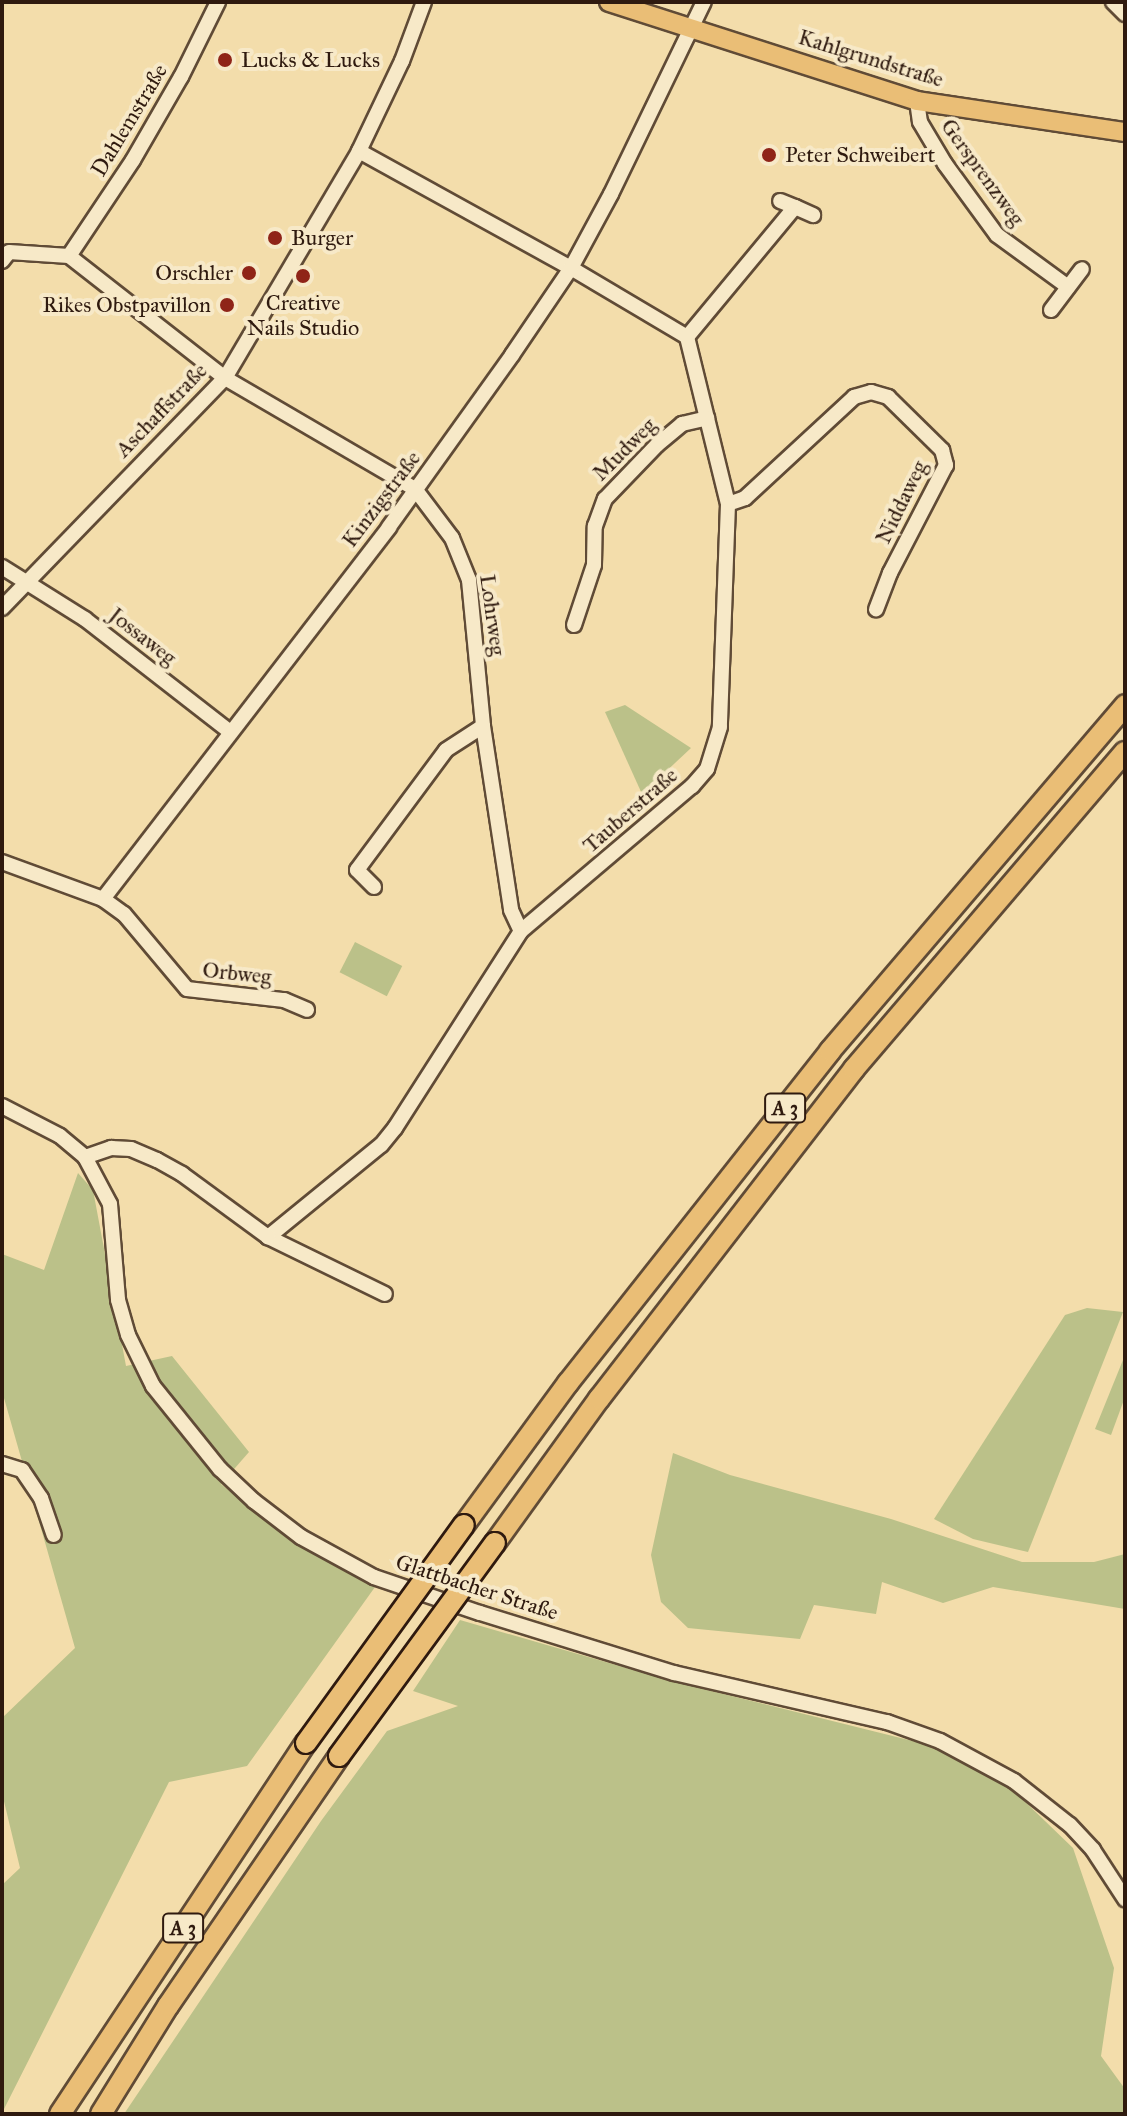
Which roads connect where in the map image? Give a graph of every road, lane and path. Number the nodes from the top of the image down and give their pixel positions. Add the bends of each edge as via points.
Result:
1 (218, 2) edge
2 (424, 2) edge
3 (609, 2) edge
4 (704, 2) edge
5 (1113, 2) edge
6 (1125, 14) edge
7 (691, 28) junction
8 (917, 101) junction
9 (1125, 132) edge
10 (359, 151) junction
11 (780, 201) dead end
12 (795, 207) junction
13 (813, 215) dead end
14 (69, 256) junction
15 (2, 261) edge
16 (571, 268) junction
17 (1082, 269) dead end
18 (1068, 287) junction
19 (1051, 310) dead end
20 (687, 337) junction
21 (225, 378) junction
22 (707, 418) junction
23 (415, 489) junction
24 (728, 504) junction
25 (2, 567) edge
26 (25, 582) junction
27 (2, 608) edge
28 (876, 609) dead end
29 (574, 625) dead end
30 (1125, 705) edge
31 (483, 726) junction
32 (230, 732) junction
33 (1125, 752) edge
34 (2, 862) edge
35 (374, 887) dead end
36 (103, 899) junction
37 (521, 931) junction
38 (307, 1010) dead end
39 (2, 1106) edge
40 (85, 1157) junction
41 (268, 1237) junction
42 (385, 1294) dead end
43 (2, 1464) edge
44 (54, 1535) dead end
45 (1125, 1899) edge
46 (60, 2114) edge
47 (101, 2114) edge

1 - 14 street, Dahlemstraße via 173,91
2 - 10 street, Aschaffstraße
3 - 7 main road, Kahlgrundstraße
4 - 7 street, Kinzigstraße
5 - 6 street
7 - 8 main road, Kahlgrundstraße
7 - 16 street, Kinzigstraße
8 - 9 main road, Kahlgrundstraße
8 - 18 street, Gersprenzweg via 920,122 997,235
10 - 16 street
10 - 21 street, Aschaffstraße
11 - 12 street
12 - 13 street
12 - 20 street
14 - 15 street via 9,252
14 - 21 street, Lohrweg
16 - 20 street
16 - 23 street, Kinzigstraße
17 - 18 street
18 - 19 street
20 - 22 street, Tauberstraße
21 - 23 street, Lohrweg
21 - 26 street, Aschaffstraße
22 - 24 street, Tauberstraße
22 - 29 street, Mudweg via 682,424 605,499 595,526 594,565
23 - 31 street, Lohrweg via 452,538 469,580
23 - 32 street, Kinzigstraße
24 - 28 street, Niddaweg via 745,498 854,397 871,392 888,397 942,450 946,465
24 - 37 street, Tauberstraße via 720,727 707,769
25 - 26 street, Jossaweg
26 - 27 street, Aschaffstraße
26 - 32 street, Jossaweg via 85,619
30 - 46 highway, A 3, bridge via 830,1051 568,1383 306,1743
31 - 35 street via 446,750 357,870
31 - 37 street, Lohrweg via 511,910
32 - 36 street, Kinzigstraße
33 - 47 highway, A 3, bridge via 854,1069 599,1399 339,1756
34 - 36 street
36 - 38 street, Orbweg via 124,914 187,989 284,1000
37 - 41 street, Tauberstraße via 388,1136
39 - 40 street, Glattbacher Straße via 60,1136
40 - 41 street via 111,1148 131,1149 157,1160
40 - 45 street, Glattbacher Straße via 110,1204 118,1300 153,1386 220,1469 301,1537 374,1577 480,1613 674,1673 887,1722 950,1745 1014,1781 1070,1825
41 - 42 street
43 - 44 street via 22,1470 41,1498

